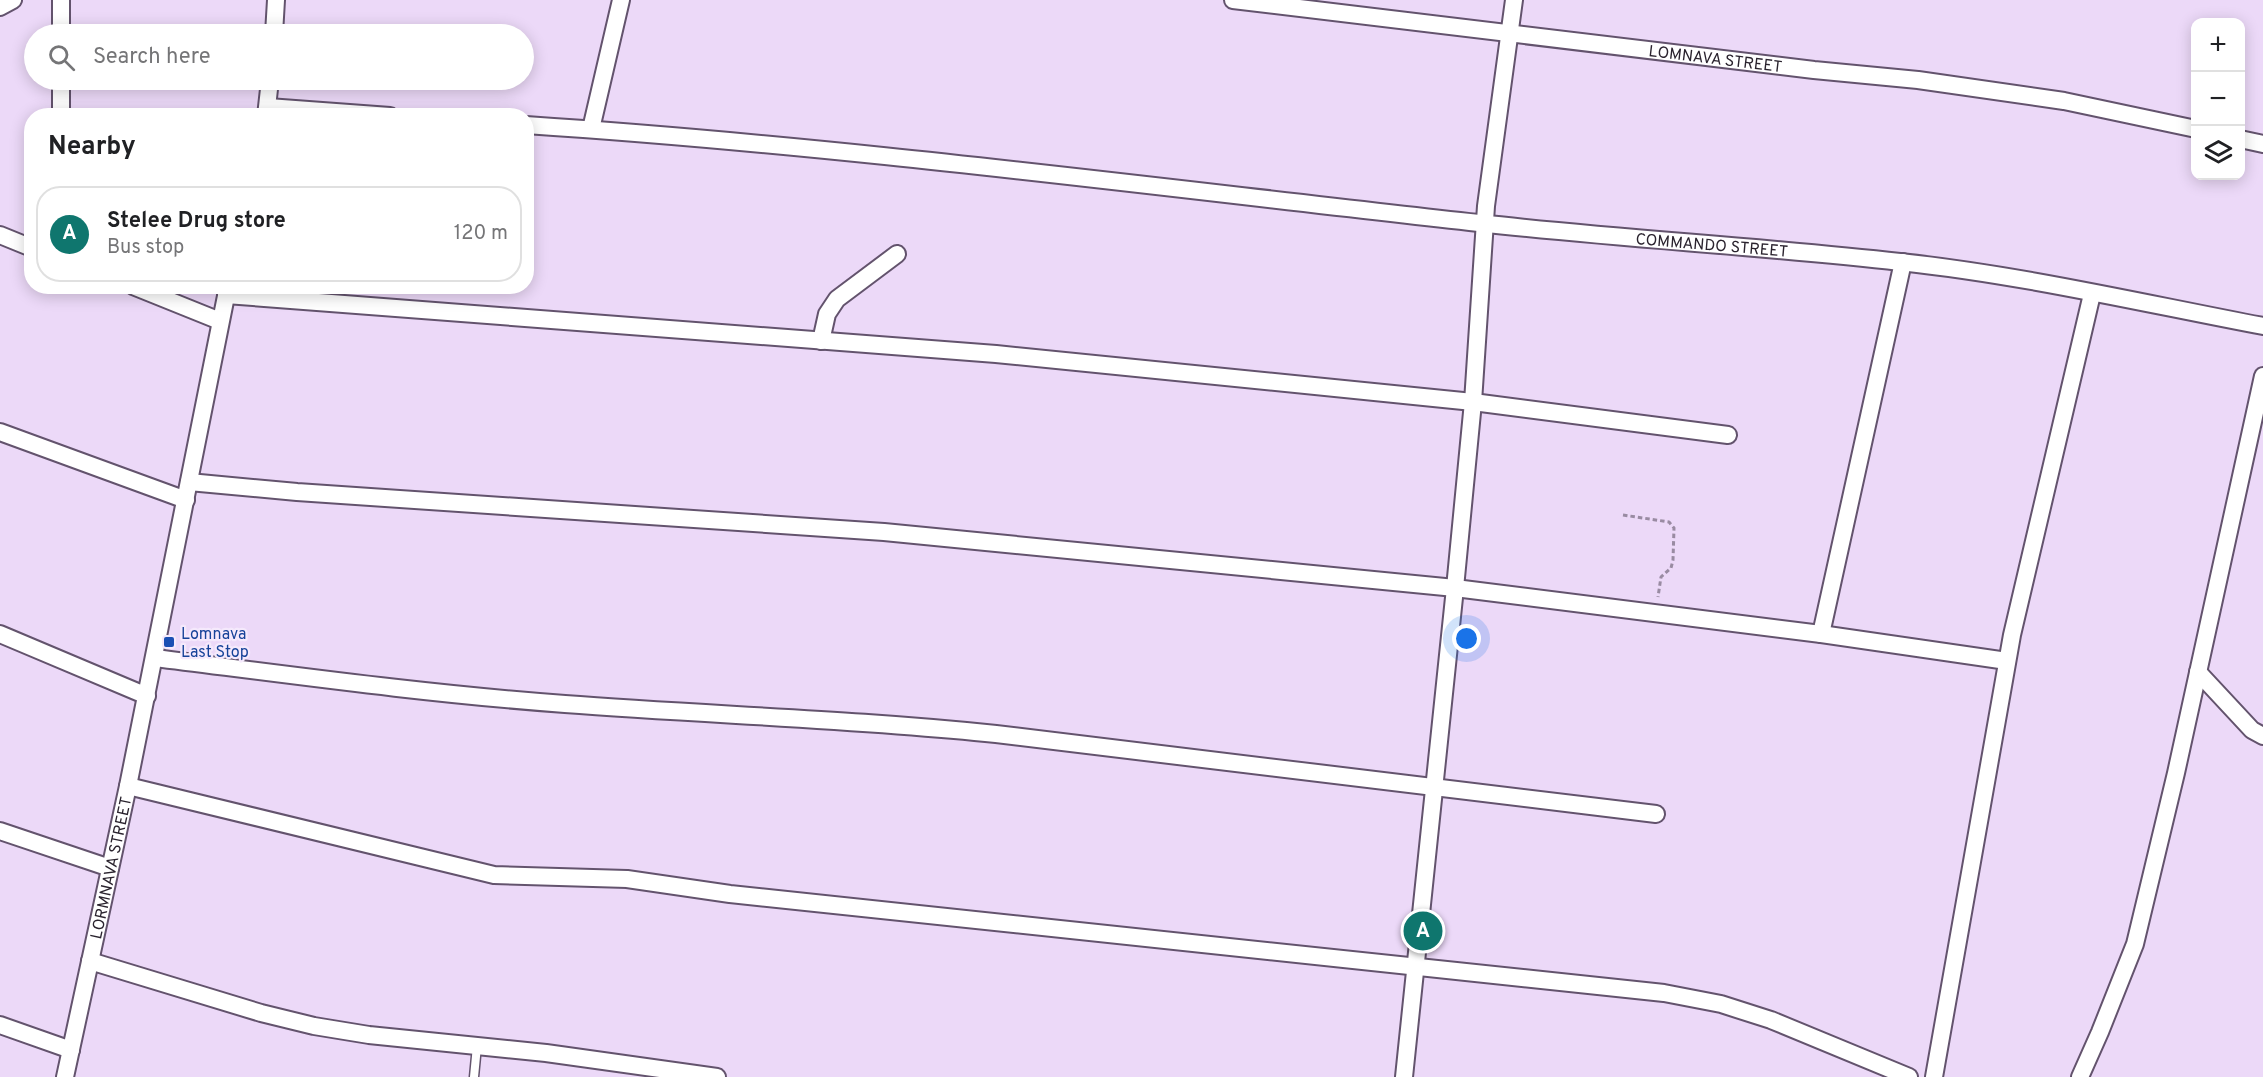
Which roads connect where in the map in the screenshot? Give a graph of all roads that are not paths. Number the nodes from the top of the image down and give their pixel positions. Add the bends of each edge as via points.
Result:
1 (13, 0) edge
2 (61, 0) edge
3 (276, 0) edge
4 (621, 0) edge
5 (1233, 0) edge
6 (1514, 0) edge
7 (0, 7) edge
8 (61, 24) edge
9 (275, 24) edge
10 (1509, 32) junction
11 (61, 90) edge
12 (269, 90) edge
13 (62, 108) edge
14 (267, 108) edge
15 (534, 125) edge
16 (2191, 128) edge
17 (591, 129) junction
18 (2245, 140) edge
19 (2263, 144) edge
20 (1484, 224) junction
21 (0, 235) edge
22 (24, 245) edge
23 (897, 254) dead end
24 (1903, 262) junction
25 (153, 294) edge
26 (226, 294) edge
27 (263, 294) edge
28 (2092, 294) junction
29 (220, 321) junction
30 (2263, 326) edge
31 (821, 341) junction
32 (2263, 376) edge
33 (1473, 402) junction
34 (0, 432) edge
35 (1728, 435) dead end
36 (189, 482) junction
37 (186, 500) junction
38 (1455, 588) junction
39 (0, 634) edge
40 (1821, 634) junction
41 (154, 658) junction
42 (2007, 661) junction
43 (2198, 672) junction
44 (147, 696) junction
45 (2263, 736) edge
46 (128, 786) junction
47 (1435, 787) junction
48 (1656, 814) dead end
49 (0, 831) edge
50 (110, 868) junction
51 (90, 961) junction
52 (1415, 965) junction
53 (0, 1025) edge
54 (477, 1046) junction
55 (71, 1050) junction
56 (65, 1077) edge
57 (474, 1077) edge
58 (717, 1077) edge
59 (1404, 1077) edge
60 (1910, 1077) edge
61 (1934, 1077) edge
62 (2080, 1077) edge

1 - 7 street
2 - 8 street
3 - 9 street
4 - 17 street
5 - 10 street, LOMNAVA STREET
6 - 10 street
10 - 16 street, LOMNAVA STREET via 1918,80 2064,101
10 - 20 street
11 - 13 street
12 - 14 street
15 - 17 street, COMMANDO STREET
17 - 20 street, COMMANDO STREET via 914,159
18 - 19 street
20 - 24 street, COMMANDO STREET
20 - 33 street
21 - 22 street
23 - 31 street via 837,299 827,314
24 - 28 street, COMMANDO STREET
24 - 40 street
25 - 29 street
26 - 29 street, LORMNAVA STREET
27 - 31 street
28 - 30 street, COMMANDO STREET
28 - 42 street
29 - 36 street, LORMNAVA STREET
31 - 33 street via 996,354
32 - 43 street
33 - 35 street
33 - 38 street
34 - 37 street
36 - 37 street, LORMNAVA STREET
36 - 38 street via 884,532
37 - 41 street, LORMNAVA STREET
38 - 40 street
38 - 47 street
39 - 44 street
40 - 42 street
41 - 44 street, LORMNAVA STREET
41 - 47 street via 404,689 565,704 939,728
42 - 61 street
43 - 45 street via 2252,730
43 - 62 street via 2135,944
44 - 46 street, LORMNAVA STREET
46 - 50 street, LORMNAVA STREET
46 - 52 street via 494,875 627,879 730,894
47 - 48 street
47 - 52 street
49 - 50 street
50 - 51 street, LORMNAVA STREET
51 - 54 street via 314,1026
51 - 55 street, LORMNAVA STREET
52 - 59 street
52 - 60 street via 1664,993 1721,1004 1772,1020
53 - 55 street
54 - 57 lane
54 - 58 street
55 - 56 street, LORMNAVA STREET

